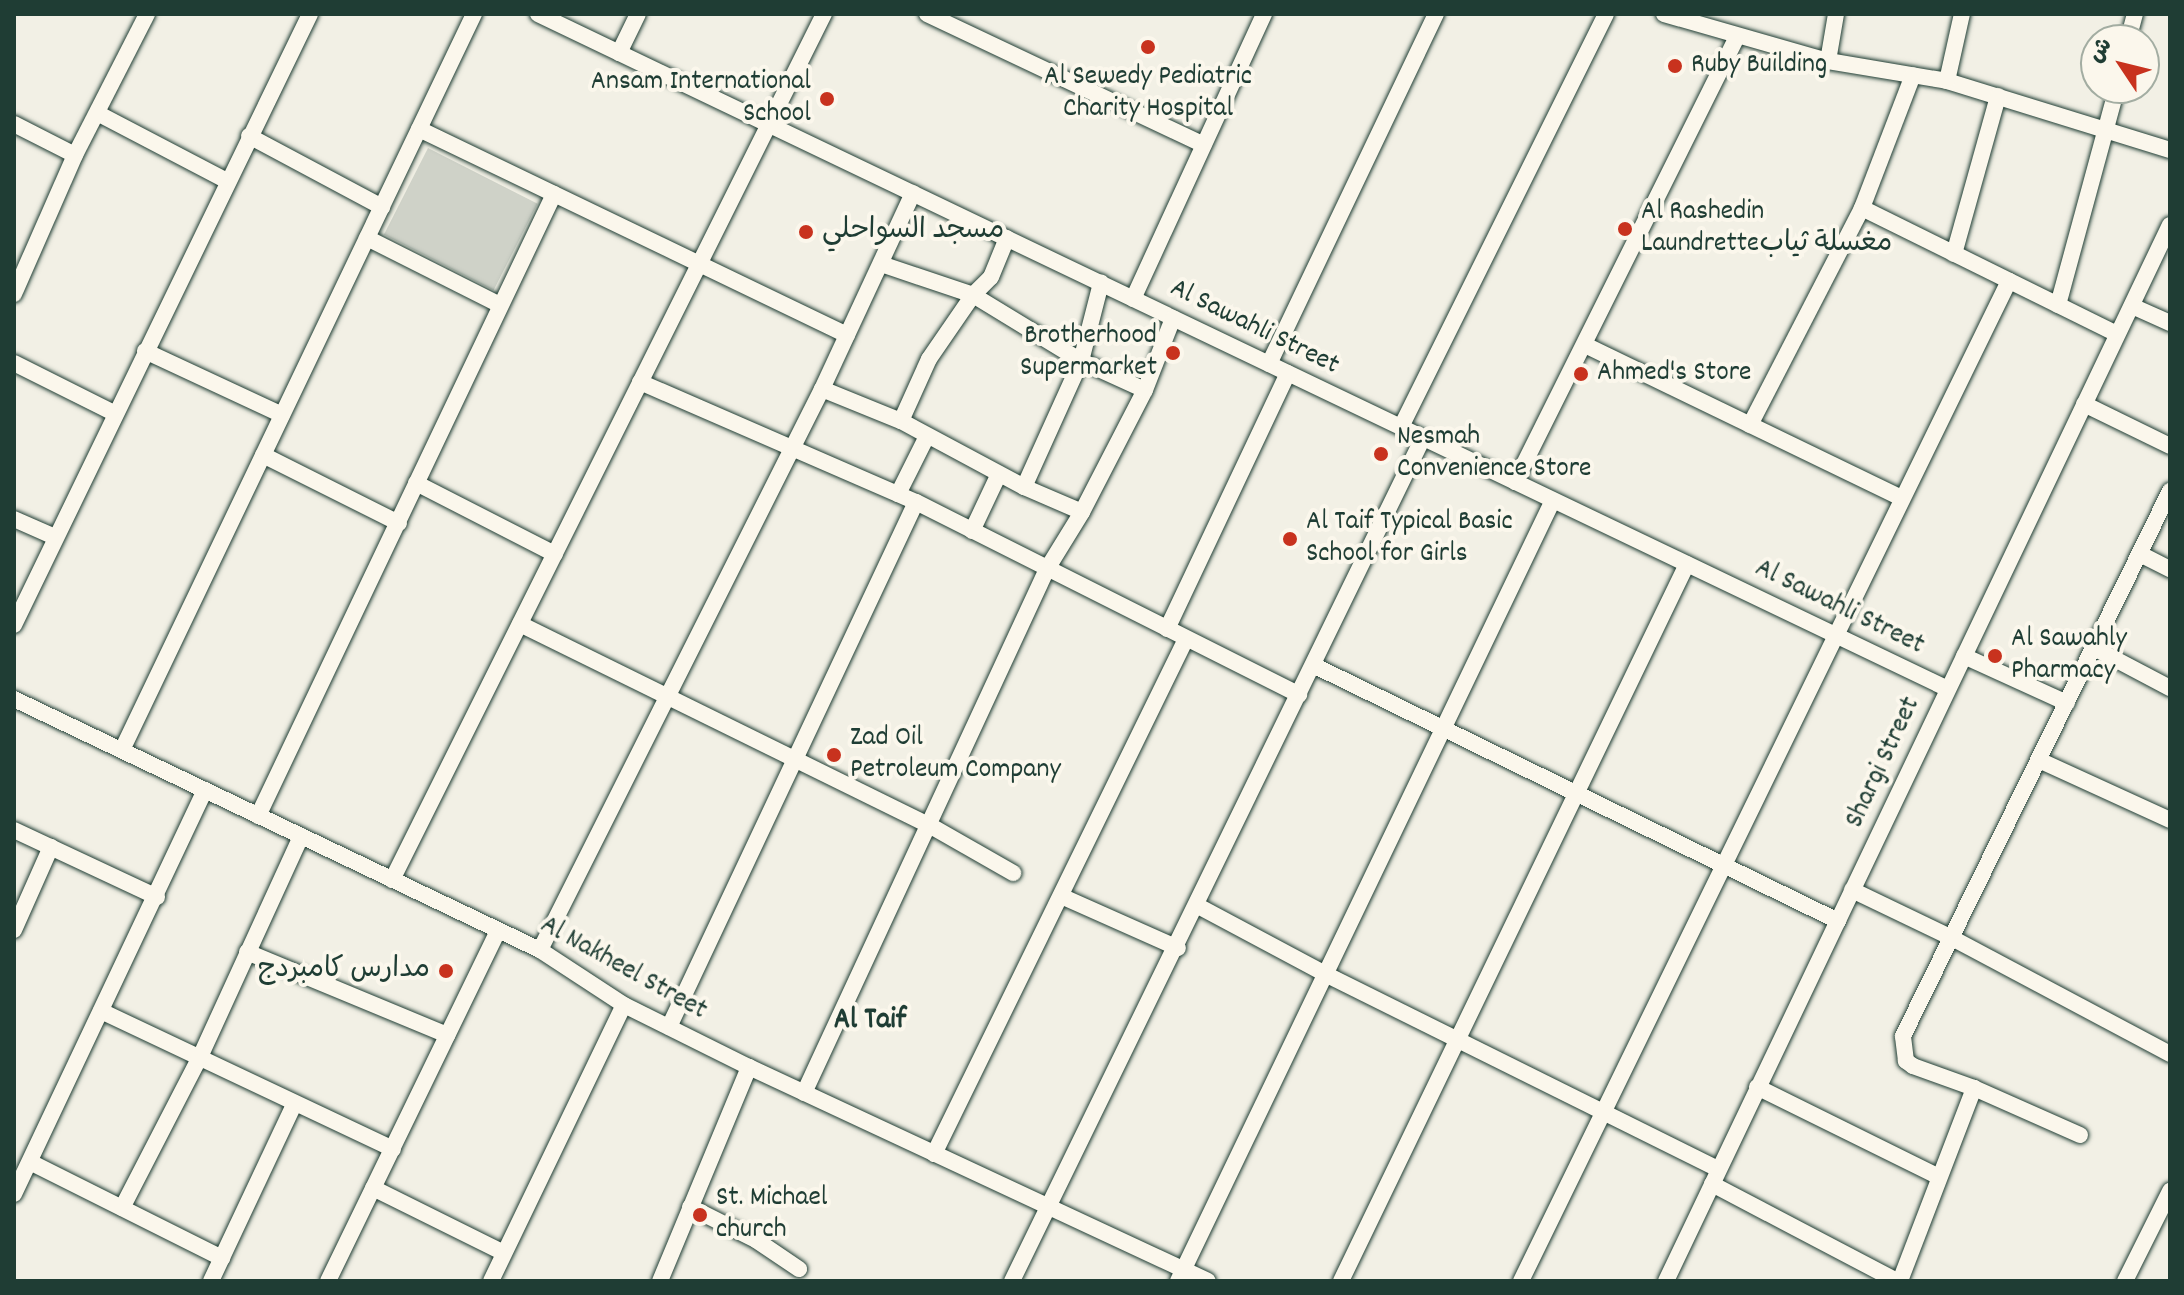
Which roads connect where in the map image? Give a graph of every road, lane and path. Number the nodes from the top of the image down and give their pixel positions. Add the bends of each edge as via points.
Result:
1 (147, 14) edge
2 (310, 14) edge
3 (474, 14) edge
4 (538, 14) edge
5 (638, 14) edge
6 (824, 14) edge
7 (927, 14) edge
8 (1264, 14) edge
9 (1436, 14) edge
10 (1606, 14) edge
11 (1664, 14) edge
12 (1836, 14) edge
13 (1962, 14) edge
14 (1737, 36) junction
15 (619, 53) junction
16 (1828, 61) junction
17 (1913, 75) junction
18 (1947, 81) junction
19 (1998, 96) junction
20 (2113, 104) edge
21 (99, 114) junction
22 (14, 124) edge
23 (769, 125) junction
24 (2107, 128) junction
25 (419, 129) junction
26 (249, 136) junction
27 (1204, 145) junction
28 (2170, 150) edge
29 (75, 155) junction
30 (227, 181) junction
31 (913, 193) junction
32 (554, 194) junction
33 (382, 207) junction
34 (1862, 208) junction
35 (2170, 225) edge
36 (367, 238) junction
37 (1007, 238) junction
38 (1954, 254) junction
39 (699, 264) junction
40 (881, 264) junction
41 (2009, 281) junction
42 (1101, 283) junction
43 (14, 294) edge
44 (973, 295) junction
45 (1133, 299) junction
46 (500, 305) junction
47 (2058, 305) junction
48 (2132, 306) junction
49 (1173, 318) junction
50 (2170, 323) edge
51 (2117, 334) junction
52 (847, 335) junction
53 (1585, 345) junction
54 (145, 351) junction
55 (1081, 361) junction
56 (14, 363) edge
57 (1269, 364) junction
58 (1288, 373) junction
59 (640, 382) junction
60 (822, 389) junction
61 (1145, 390) junction
62 (2084, 404) junction
63 (114, 413) junction
64 (282, 415) junction
65 (901, 421) junction
66 (1750, 425) junction
67 (1401, 427) junction
68 (927, 436) junction
69 (1423, 438) junction
70 (2170, 446) edge
71 (791, 449) junction
72 (263, 455) junction
73 (999, 474) junction
74 (1515, 482) junction
75 (416, 483) junction
76 (1024, 487) junction
77 (2170, 491) edge
78 (898, 494) junction
79 (1901, 498) junction
80 (1553, 500) junction
81 (916, 502) junction
82 (1082, 512) junction
83 (14, 519) edge
84 (399, 523) junction
85 (972, 531) junction
86 (55, 537) junction
87 (555, 554) junction
88 (2140, 554) junction
89 (1687, 564) junction
90 (1047, 569) junction
91 (2170, 569) edge
92 (520, 624) junction
93 (14, 625) edge
94 (1167, 629) junction
95 (1834, 634) junction
96 (1186, 639) junction
97 (2094, 648) junction
98 (1964, 656) junction
99 (1315, 666) junction
100 (2170, 688) edge
101 (1948, 689) junction
102 (1299, 695) junction
103 (666, 696) junction
104 (14, 699) edge
105 (2067, 703) junction
106 (1445, 729) junction
107 (122, 750) junction
108 (794, 759) junction
109 (2039, 760) junction
110 (205, 790) junction
111 (1577, 794) junction
112 (258, 816) junction
113 (2170, 820) edge
114 (929, 825) junction
115 (14, 830) edge
116 (301, 836) junction
117 (51, 847) junction
118 (1723, 865) junction
119 (1013, 873) dead end
120 (392, 880) junction
121 (1852, 890) junction
122 (1061, 896) junction
123 (157, 897) junction
124 (1198, 906) junction
125 (1838, 921) junction
126 (14, 930) edge
127 (498, 931) junction
128 (1952, 938) junction
129 (1178, 948) junction
130 (540, 950) junction
131 (247, 952) junction
132 (1327, 975) junction
133 (624, 1005) junction
134 (101, 1011) junction
135 (669, 1027) junction
136 (447, 1035) junction
137 (1457, 1039) junction
138 (2170, 1054) edge
139 (200, 1057) junction
140 (749, 1067) junction
141 (1757, 1087) junction
142 (1974, 1088) junction
143 (804, 1093) junction
144 (294, 1105) junction
145 (1603, 1112) junction
146 (2080, 1135) dead end
147 (393, 1149) junction
148 (934, 1154) junction
149 (30, 1162) junction
150 (1715, 1176) junction
151 (1939, 1177) junction
152 (373, 1188) junction
153 (2170, 1191) edge
154 (14, 1194) edge
155 (690, 1207) junction
156 (1051, 1207) junction
157 (122, 1208) junction
158 (504, 1253) junction
159 (222, 1258) junction
160 (799, 1269) dead end
161 (1180, 1275) edge
162 (2131, 1279) edge
163 (211, 1281) edge
164 (328, 1281) edge
165 (491, 1281) edge
166 (660, 1281) edge
167 (1012, 1281) edge
168 (1208, 1281) edge
169 (1341, 1281) edge
170 (1521, 1281) edge
171 (1666, 1281) edge
172 (1899, 1281) edge

1 - 21 street
2 - 26 street
3 - 25 street
4 - 15 street, Al Sawahli Street
5 - 15 street
6 - 23 street
7 - 27 street
8 - 27 street
9 - 57 street
10 - 67 street
11 - 14 street
12 - 16 street
13 - 18 street
14 - 16 street
14 - 53 street
15 - 23 street, Al Sawahli Street
16 - 17 street
17 - 18 street
17 - 34 street
18 - 19 street
19 - 24 street
19 - 38 street
20 - 24 street
21 - 29 street
21 - 30 street
22 - 29 street
23 - 31 street, Al Sawahli Street
23 - 39 street
24 - 28 street
24 - 47 street
25 - 32 street
25 - 33 street
26 - 30 street
26 - 33 street
27 - 45 street
29 - 43 street
30 - 54 street
31 - 37 street, Al Sawahli Street
31 - 40 street
32 - 39 street
32 - 46 street
33 - 36 street
34 - 38 street
34 - 66 street
35 - 48 street, Shargi Street
36 - 46 street
36 - 64 street
37 - 42 street, Al Sawahli Street
37 - 44 street via 991,277
38 - 41 street
39 - 52 street
39 - 59 street
40 - 44 street
40 - 52 street
41 - 47 street
41 - 79 street
42 - 45 street, Al Sawahli Street
42 - 55 street
44 - 55 street
44 - 65 street via 929,359
45 - 49 street, Al Sawahli Street
46 - 75 street
47 - 51 street
48 - 50 street
48 - 51 street, Shargi Street
49 - 57 street, Al Sawahli Street
49 - 61 street
51 - 62 street, Shargi Street
52 - 60 street
53 - 66 street
53 - 74 street
54 - 63 street
54 - 64 street
55 - 61 street
55 - 76 street
56 - 63 street
57 - 58 street, Al Sawahli Street
58 - 67 street, Al Sawahli Street
58 - 94 street
59 - 71 street
59 - 87 street
60 - 65 street
60 - 71 street
61 - 82 street
62 - 70 street
62 - 98 street, Shargi Street
63 - 86 street
64 - 72 street
65 - 68 street
66 - 79 street
67 - 69 street, Al Sawahli Street
68 - 73 street
68 - 78 street
69 - 74 street, Al Sawahli Street
69 - 99 street
71 - 78 street
71 - 103 street
72 - 84 street
72 - 107 street
73 - 76 street
73 - 85 street
74 - 80 street, Al Sawahli Street
75 - 84 street
75 - 87 street
76 - 82 street
77 - 88 street
78 - 81 street
79 - 95 street
80 - 89 street, Al Sawahli Street
80 - 106 street
81 - 85 street
81 - 108 street
82 - 90 street
83 - 86 street
84 - 112 street
85 - 90 street
86 - 93 street
87 - 92 street
88 - 91 street
88 - 97 street
89 - 95 street, Al Sawahli Street
89 - 111 street
90 - 94 street
90 - 114 street
92 - 103 street
92 - 120 street
94 - 96 street
95 - 101 street, Al Sawahli Street
95 - 118 street
96 - 102 street
96 - 122 street
97 - 100 street
97 - 105 street
98 - 101 street, Shargi Street
98 - 105 street
99 - 102 street
99 - 106 street
101 - 121 street, Shargi Street
102 - 124 street
103 - 108 street
103 - 130 street
104 - 107 street, Al Nakheel Street
105 - 109 street
106 - 111 street
106 - 132 street
107 - 110 street, Al Nakheel Street
108 - 114 street
108 - 135 street
109 - 113 street
109 - 128 street
110 - 112 street, Al Nakheel Street
110 - 123 street
111 - 118 street
111 - 137 street
112 - 116 street, Al Nakheel Street
114 - 119 street
114 - 143 street
115 - 117 street
116 - 120 street, Al Nakheel Street
116 - 131 street
117 - 123 street
117 - 126 street
118 - 125 street
118 - 145 street
120 - 127 street, Al Nakheel Street
121 - 125 street, Shargi Street
121 - 128 street
122 - 129 street
122 - 148 street
123 - 134 street
124 - 129 street
124 - 132 street
125 - 141 street, Shargi Street
127 - 130 street, Al Nakheel Street
127 - 136 street
128 - 138 street
128 - 142 street via 1903,1036 1906,1061
129 - 156 street
130 - 133 street, Al Nakheel Street
131 - 136 street
131 - 139 street
132 - 137 street
132 - 161 street
133 - 135 street, Al Nakheel Street
133 - 158 street
134 - 139 street
134 - 149 street
135 - 140 street, Al Nakheel Street
136 - 147 street
137 - 145 street
137 - 169 street
139 - 144 street
139 - 157 street
140 - 143 street, Al Nakheel Street
140 - 155 street
141 - 150 street, Shargi Street
141 - 151 street
142 - 146 street
142 - 151 street
143 - 148 street, Al Nakheel Street
144 - 147 street
144 - 159 street
145 - 150 street
145 - 170 street
147 - 152 street
148 - 156 street, Al Nakheel Street
149 - 154 street
149 - 157 street
150 - 171 street, Shargi Street
150 - 172 street
151 - 172 street
152 - 158 street
152 - 164 street
153 - 162 street
155 - 160 street
155 - 166 street
156 - 161 street, Al Nakheel Street
156 - 167 street
157 - 159 street
158 - 165 street
159 - 163 street
161 - 168 street, Al Nakheel Street

